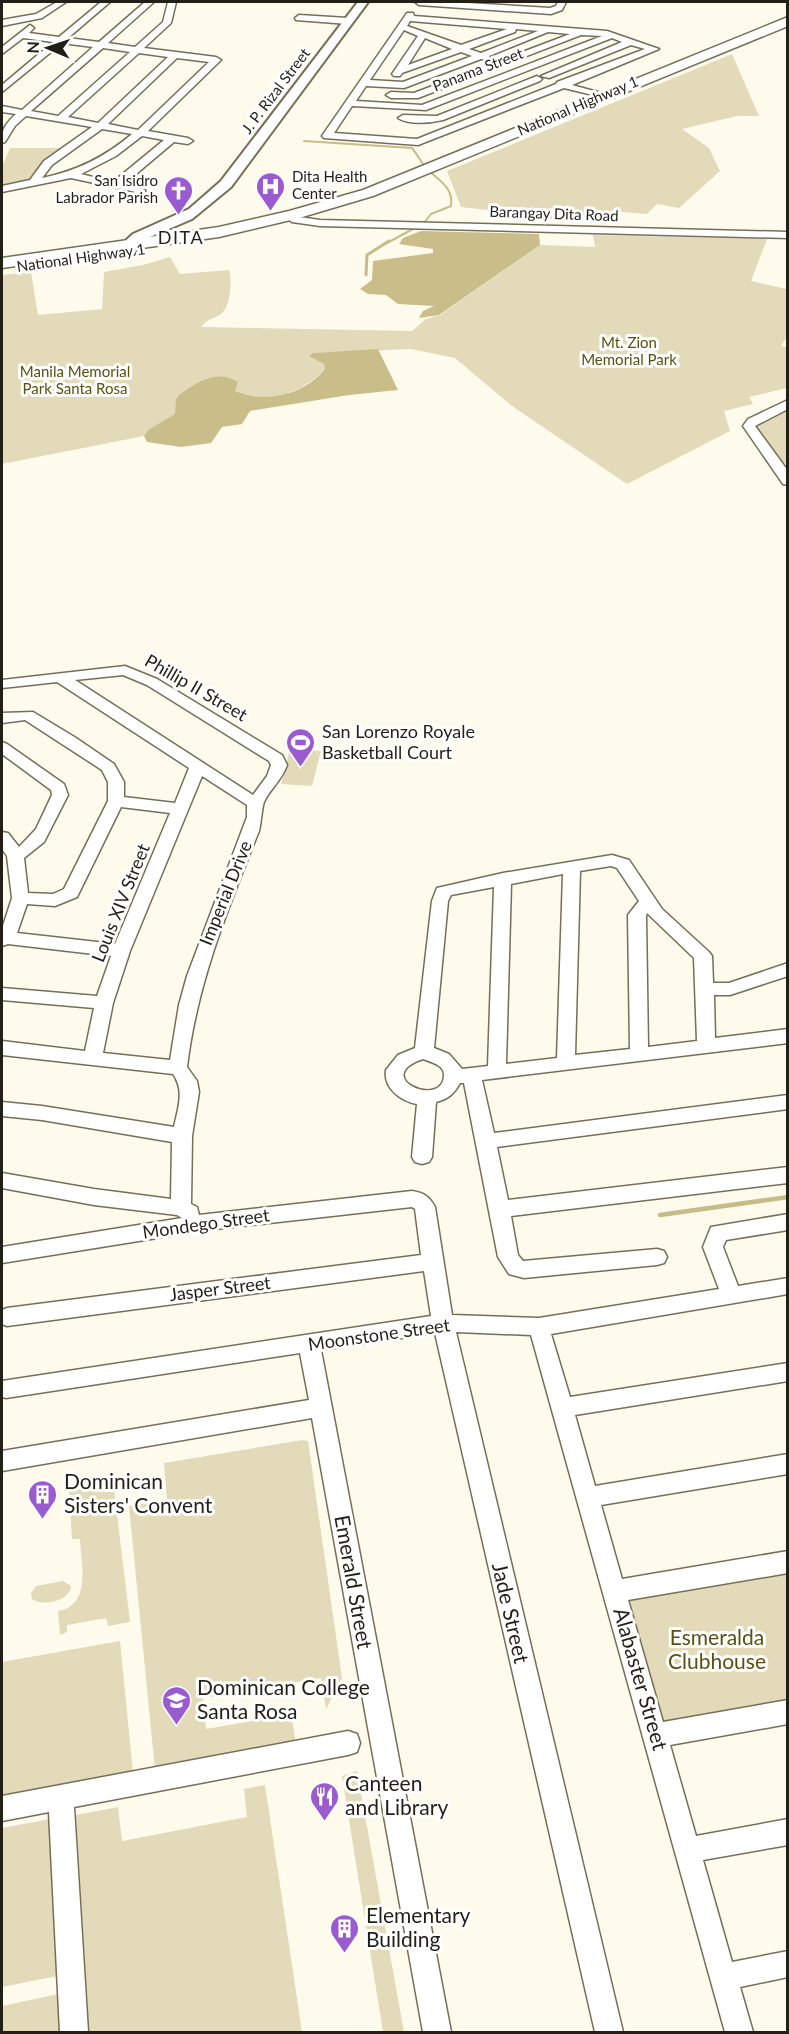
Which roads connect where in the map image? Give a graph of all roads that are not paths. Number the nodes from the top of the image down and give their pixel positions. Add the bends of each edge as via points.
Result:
1 (62, 2) edge
2 (106, 2) edge
3 (150, 2) edge
4 (172, 2) edge
5 (363, 2) edge
6 (562, 2) edge
7 (411, 15) edge
8 (299, 18) dead end
9 (29, 19) junction
10 (348, 21) junction
11 (2, 23) edge
12 (786, 23) edge
13 (519, 27) junction
14 (552, 29) junction
15 (583, 32) junction
16 (21, 35) junction
17 (423, 35) junction
18 (498, 35) junction
19 (613, 35) junction
20 (59, 40) junction
21 (632, 41) junction
22 (99, 45) junction
23 (460, 48) junction
24 (136, 50) junction
25 (2, 51) edge
26 (175, 55) junction
27 (481, 56) junction
28 (501, 63) junction
29 (522, 70) junction
30 (399, 71) junction
31 (542, 77) junction
32 (364, 83) junction
33 (389, 85) junction
34 (562, 85) junction
35 (2, 88) edge
36 (357, 93) junction
37 (599, 97) junction
38 (350, 103) junction
39 (2, 110) edge
40 (22, 113) junction
41 (342, 114) junction
42 (353, 115) dead end
43 (397, 118) dead end
44 (59, 120) junction
45 (99, 127) junction
46 (139, 134) junction
47 (172, 138) junction
48 (2, 140) edge
49 (188, 141) dead end
50 (72, 175) junction
51 (34, 182) junction
52 (114, 186) junction
53 (2, 189) edge
54 (141, 192) dead end
55 (368, 193) junction
56 (212, 197) junction
57 (292, 218) junction
58 (320, 218) junction
59 (199, 221) junction
60 (219, 232) junction
61 (788, 235) edge
62 (158, 244) junction
63 (128, 249) junction
64 (2, 263) edge
65 (2, 268) edge
66 (788, 404) edge
67 (781, 463) edge
68 (788, 481) edge
69 (61, 678) junction
70 (2, 684) edge
71 (2, 718) edge
72 (2, 747) edge
73 (198, 766) junction
74 (116, 801) junction
75 (255, 803) junction
76 (180, 809) junction
77 (2, 837) edge
78 (15, 856) junction
79 (572, 866) junction
80 (502, 879) junction
81 (20, 898) junction
82 (648, 901) junction
83 (4, 939) edge
84 (121, 951) junction
85 (788, 969) edge
86 (705, 989) junction
87 (2, 994) edge
88 (105, 1003) junction
89 (788, 1036) edge
90 (706, 1045) junction
91 (2, 1048) edge
92 (424, 1052) junction
93 (639, 1054) junction
94 (93, 1058) junction
95 (566, 1064) junction
96 (178, 1068) junction
97 (497, 1072) junction
98 (464, 1076) junction
99 (427, 1097) junction
100 (788, 1102) edge
101 (2, 1109) edge
102 (182, 1136) junction
103 (486, 1141) junction
104 (422, 1157) dead end
105 (788, 1175) edge
106 (2, 1181) edge
107 (412, 1198) joint
108 (181, 1208) junction
109 (500, 1209) junction
110 (207, 1222) junction
111 (788, 1222) edge
112 (2, 1255) edge
113 (657, 1257) dead end
114 (432, 1262) junction
115 (788, 1286) edge
116 (730, 1294) junction
117 (8, 1317) dead end
118 (443, 1323) junction
119 (539, 1327) junction
120 (309, 1344) junction
121 (788, 1372) edge
122 (6, 1389) dead end
123 (321, 1407) junction
124 (563, 1407) junction
125 (2, 1461) edge
126 (788, 1464) edge
127 (588, 1497) junction
128 (788, 1562) edge
129 (615, 1591) junction
130 (788, 1712) edge
131 (657, 1735) junction
132 (348, 1743) dead end
133 (61, 1797) junction
134 (2, 1808) edge
135 (788, 1832) edge
136 (687, 1850) junction
137 (788, 1964) edge
138 (724, 1977) junction
139 (74, 2032) edge
140 (437, 2032) edge
141 (609, 2032) edge
142 (739, 2032) edge

1 - 9 street
2 - 20 street
3 - 22 street
4 - 24 street via 167,23
5 - 10 main road, J. P. Rizal Street
6 - 7 street via 551,11
7 - 13 street
7 - 17 street
7 - 18 street
7 - 32 street
8 - 10 street
9 - 11 street
9 - 16 street via 32,24
10 - 56 main road, J. P. Rizal Street via 255,147
12 - 37 highway, National Highway 1
13 - 14 street
13 - 18 street
14 - 15 street
14 - 27 street
15 - 19 street
15 - 28 street
16 - 20 street
16 - 25 street
17 - 23 street
17 - 30 street
18 - 23 street
19 - 21 street
19 - 29 street, Panama Street
20 - 22 street
20 - 35 street
21 - 31 street
21 - 34 street via 654,49
22 - 24 street
22 - 40 street
23 - 27 street
23 - 30 street
24 - 26 street
24 - 44 street
26 - 45 street
26 - 46 street via 216,60
27 - 28 street
27 - 33 street via 404,85
28 - 29 street
28 - 36 street via 415,96
29 - 31 street
29 - 38 street, Panama Street via 423,108
30 - 33 street
31 - 34 street
31 - 43 street via 440,118
32 - 33 street
32 - 36 street
34 - 37 street
34 - 41 street via 441,133 334,126
36 - 38 street
37 - 55 highway, National Highway 1
38 - 41 street
39 - 40 street
40 - 44 street
40 - 48 street
41 - 42 street
44 - 45 street
45 - 46 street
45 - 51 street via 48,163
46 - 47 street
46 - 50 street via 105,161
47 - 49 street
47 - 52 street
50 - 51 street
50 - 52 street
51 - 53 street
52 - 54 street
55 - 57 highway, National Highway 1
55 - 58 highway, National Highway 1
56 - 59 main road, J. P. Rizal Street
56 - 63 main road, J. P. Rizal Street via 182,219 133,240
57 - 58 highway, National Highway 1
57 - 60 highway, National Highway 1
57 - 62 highway, National Highway 1
58 - 61 street, Barangay Dita Road via 420,226 515,224
59 - 60 highway
59 - 62 main road
60 - 62 highway, National Highway 1
62 - 63 highway, National Highway 1
63 - 64 highway, National Highway 1
63 - 65 highway, National Highway 1
66 - 67 street via 749,426
67 - 68 street
69 - 70 street, Phillip II Street
69 - 73 street
69 - 75 street, Phillip II Street via 126,670 276,758 279,765 275,777
71 - 74 street via 28,715 108,767 116,782
72 - 78 street via 58,788 60,795 38,841
73 - 75 street
73 - 76 street, Louis XIV Street
74 - 76 street
74 - 81 street via 71,893 55,900
75 - 96 street, Imperial Drive via 251,831 197,965 185,1013
76 - 84 street, Louis XIV Street
77 - 78 street
78 - 81 street
79 - 80 street
79 - 82 street via 612,860 623,864
79 - 95 street
80 - 92 street via 443,892
80 - 97 street
81 - 83 street
82 - 86 street via 703,956
82 - 93 street via 637,915
83 - 84 street
84 - 88 street, Louis XIV Street
85 - 86 street via 730,989
86 - 90 street
87 - 88 street
88 - 94 street, Louis XIV Street
89 - 90 street
90 - 93 street
91 - 94 street
92 - 98 street via 440,1056
92 - 99 street via 400,1061 395,1070 396,1081 408,1093
93 - 95 street
94 - 96 street
95 - 97 street
96 - 102 street via 188,1081 190,1092
97 - 98 street
98 - 99 street via 446,1091
98 - 103 street
99 - 104 street
100 - 103 street
101 - 102 street
102 - 108 street
103 - 109 street
105 - 109 street
106 - 108 street
107 - 110 street, Mondego Street
107 - 114 street, Jade Street via 425,1207
108 - 110 street
109 - 113 street via 508,1257 516,1268
110 - 112 street, Mondego Street
111 - 116 street via 718,1233 713,1247
114 - 117 street, Jasper Street
114 - 118 street, Jade Street
115 - 116 street, Moonstone Street
116 - 119 street, Moonstone Street
118 - 119 street, Moonstone Street
118 - 120 street, Moonstone Street
118 - 141 street, Jade Street
119 - 124 street, Alabaster Street
120 - 122 street, Moonstone Street
120 - 123 street, Emerald Street
121 - 124 street
123 - 125 street
123 - 140 street, Emerald Street
124 - 127 street, Alabaster Street
126 - 127 street
127 - 129 street, Alabaster Street
128 - 129 street
129 - 131 street, Alabaster Street
130 - 131 street
131 - 136 street, Alabaster Street
132 - 133 street
133 - 134 street
133 - 139 street
135 - 136 street
136 - 138 street, Alabaster Street
137 - 138 street
138 - 142 street, Alabaster Street

